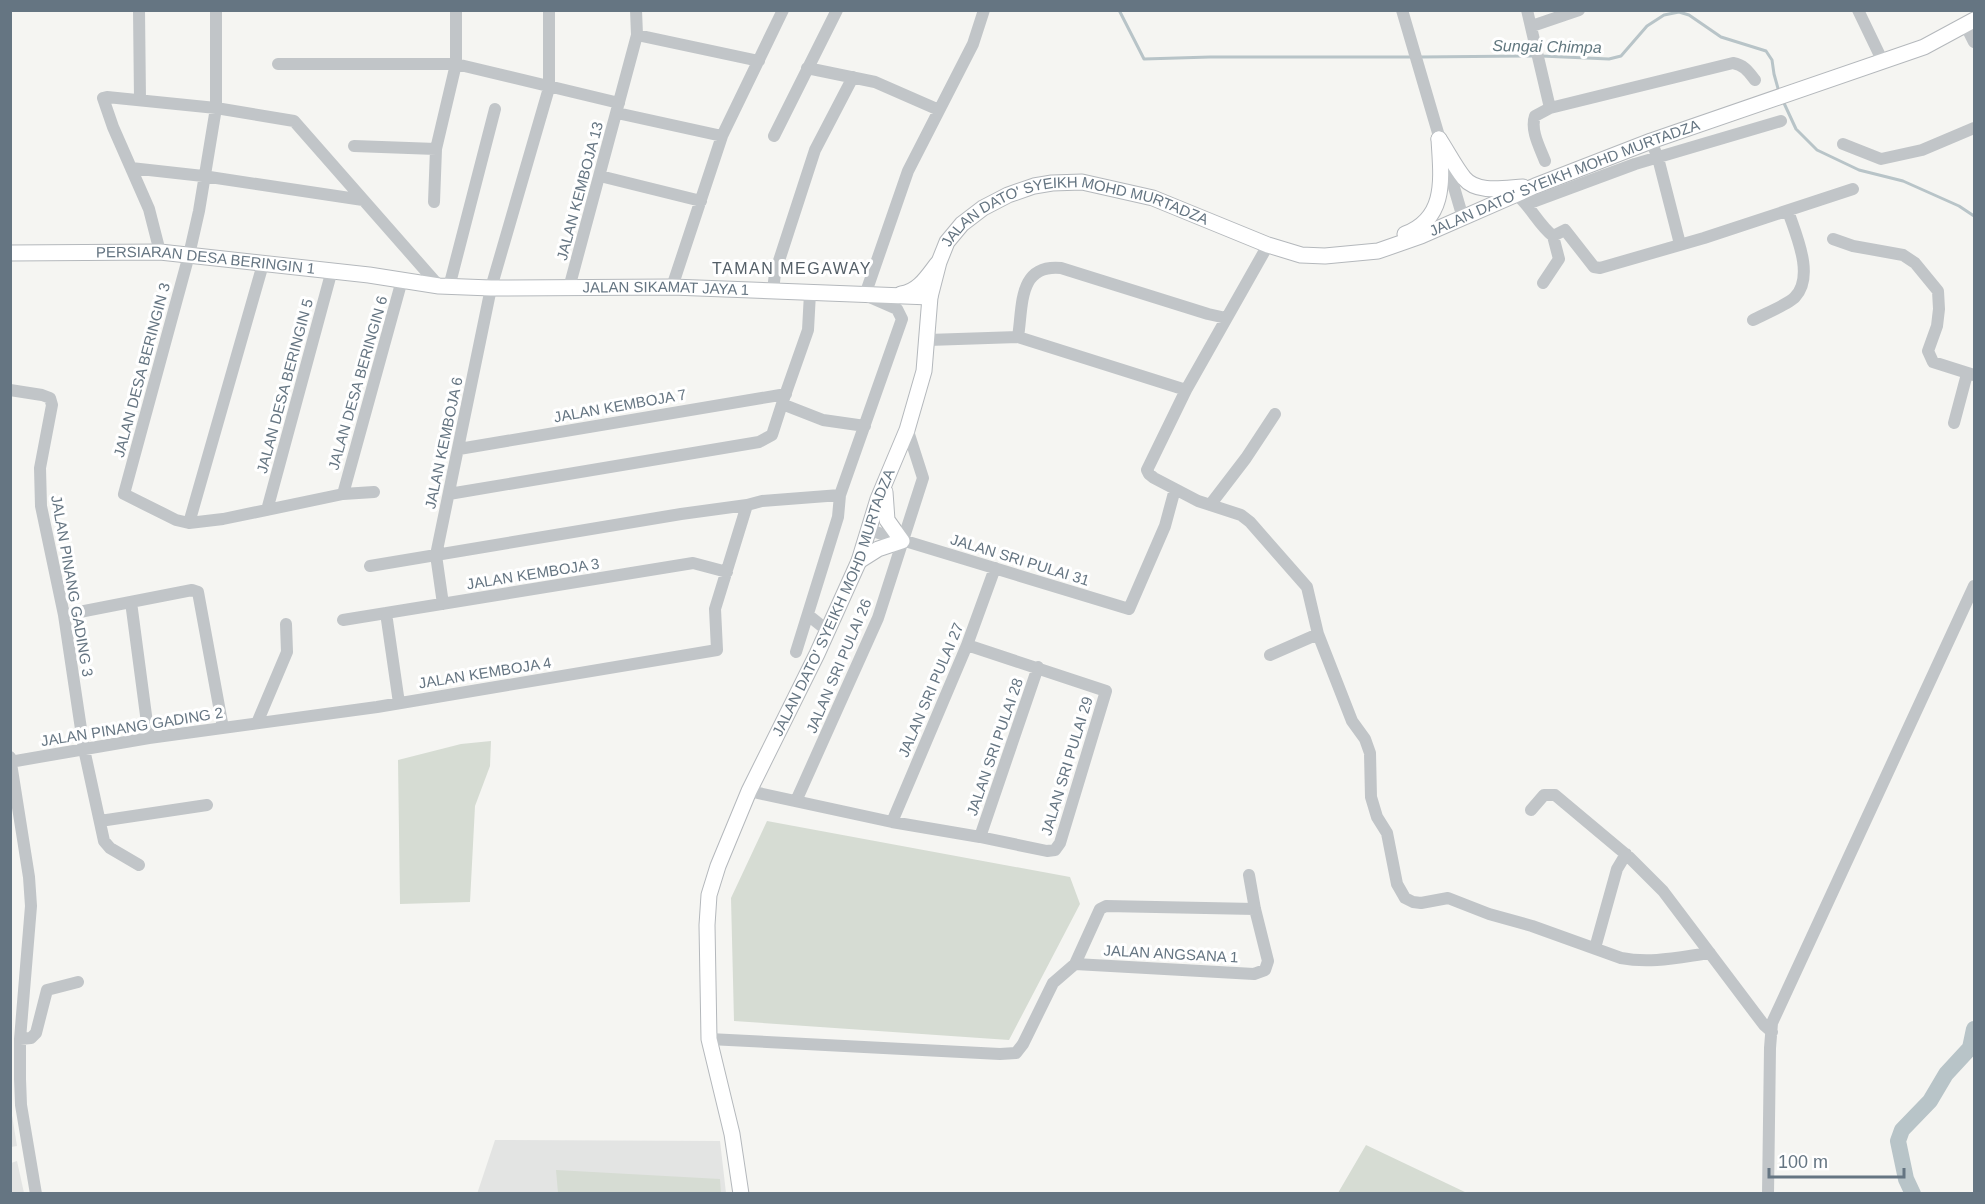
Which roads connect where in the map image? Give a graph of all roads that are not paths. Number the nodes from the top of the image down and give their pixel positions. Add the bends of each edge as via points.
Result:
1 (139, 10) edge
2 (456, 10) edge
3 (549, 10) edge
4 (636, 10) edge
5 (783, 10) edge
6 (837, 10) edge
7 (1402, 10) edge
8 (1527, 10) edge
9 (1579, 10) edge
10 (1858, 10) edge
11 (984, 11) edge
12 (216, 15) edge
13 (1970, 23) edge
14 (1532, 26) junction
15 (637, 35) junction
16 (1974, 42) edge
17 (759, 61) junction
18 (1883, 62) junction
19 (278, 64) dead end
20 (456, 64) junction
21 (807, 68) junction
22 (852, 77) junction
23 (1755, 80) dead end
24 (549, 87) junction
25 (140, 100) junction
26 (216, 108) junction
27 (618, 108) junction
28 (1550, 108) junction
29 (495, 109) dead end
30 (939, 110) junction
31 (1781, 121) dead end
32 (1974, 128) edge
33 (722, 136) junction
34 (774, 136) dead end
35 (1439, 139) junction
36 (1651, 141) junction
37 (1843, 144) dead end
38 (354, 146) dead end
39 (436, 149) junction
40 (1658, 158) junction
41 (1545, 161) dead end
42 (131, 168) junction
43 (203, 176) junction
44 (600, 176) junction
45 (1535, 186) junction
46 (1852, 189) dead end
47 (1522, 199) junction
48 (363, 200) junction
49 (700, 201) junction
50 (434, 202) dead end
51 (1788, 211) junction
52 (1463, 218) junction
53 (1553, 236) junction
54 (1833, 239) dead end
55 (1680, 244) junction
56 (1268, 245) junction
57 (160, 252) junction
58 (10, 253) edge
59 (189, 255) junction
60 (1325, 256) junction
61 (939, 262) junction
62 (262, 264) junction
63 (332, 270) junction
64 (402, 280) junction
65 (1543, 283) dead end
66 (444, 286) junction
67 (672, 287) junction
68 (491, 288) junction
69 (569, 288) junction
70 (773, 291) junction
71 (810, 293) junction
72 (865, 295) junction
73 (889, 296) junction
74 (930, 297) junction
75 (1226, 318) junction
76 (1753, 320) dead end
77 (928, 337) junction
78 (1018, 337) junction
79 (1971, 375) edge
80 (10, 390) edge
81 (1186, 390) junction
82 (784, 399) junction
83 (1275, 414) dead end
84 (1954, 423) dead end
85 (865, 426) junction
86 (907, 428) junction
87 (459, 448) junction
88 (884, 484) junction
89 (1175, 489) junction
90 (374, 492) dead end
91 (343, 494) junction
92 (449, 494) junction
93 (840, 495) junction
94 (747, 505) junction
95 (1210, 505) junction
96 (267, 510) junction
97 (189, 523) junction
98 (869, 530) junction
99 (902, 541) junction
100 (436, 555) junction
101 (860, 561) junction
102 (370, 566) dead end
103 (994, 568) junction
104 (727, 572) junction
105 (1974, 586) edge
106 (130, 602) junction
107 (443, 604) junction
108 (386, 614) junction
109 (64, 615) junction
110 (808, 615) junction
111 (343, 621) dead end
112 (286, 624) dead end
113 (828, 631) junction
114 (1318, 634) junction
115 (967, 645) junction
116 (796, 652) dead end
117 (1269, 655) dead end
118 (1038, 667) junction
119 (399, 703) junction
120 (257, 723) junction
121 (223, 728) junction
122 (149, 738) junction
123 (84, 749) junction
124 (11, 760) edge
125 (749, 790) junction
126 (796, 801) junction
127 (207, 805) dead end
128 (1531, 810) dead end
129 (100, 821) junction
130 (892, 822) junction
131 (980, 837) junction
132 (1626, 854) junction
133 (139, 865) dead end
134 (1249, 875) dead end
135 (1255, 909) junction
136 (1595, 948) junction
137 (1710, 953) junction
138 (1075, 964) junction
139 (78, 981) dead end
140 (1772, 1032) junction
141 (20, 1039) junction
142 (709, 1039) junction
143 (36, 1194) edge
144 (741, 1194) edge
145 (1768, 1194) edge

1 - 25 street
2 - 20 street
3 - 24 street, JALAN KEMBOJA 6
4 - 15 street, JALAN KEMBOJA 13
5 - 17 street
6 - 21 street
7 - 35 street
8 - 14 street
9 - 14 street
10 - 18 street
11 - 30 street via 973,44
12 - 26 street, JALAN DESA BERINGIN 3
13 - 16 street
13 - 18 main road, JALAN DATO' SYEIKH MOHD MURTADZA via 1924,47
14 - 28 street
15 - 17 street
15 - 27 street, JALAN KEMBOJA 13
17 - 33 street
18 - 36 main road, JALAN DATO' SYEIKH MOHD MURTADZA
19 - 20 street
20 - 24 street
20 - 39 street
21 - 22 street
21 - 34 street
22 - 30 street via 875,82
22 - 70 street via 815,150 775,273
23 - 28 street via 1746,68 1732,63
24 - 27 street
24 - 68 street, JALAN KEMBOJA 6
25 - 26 street
25 - 42 street via 103,98
26 - 43 street, JALAN DESA BERINGIN 3
26 - 48 street via 294,121
27 - 33 street
27 - 44 street, JALAN KEMBOJA 13
28 - 41 street via 1535,116 1533,122
29 - 66 street
30 - 72 street via 908,171
31 - 40 street
32 - 37 street via 1922,150 1881,159
33 - 49 street
35 - 45 main road via 1465,180 1479,187
35 - 52 street
35 - 60 main road via 1440,197 1432,215 1416,230 1378,244
36 - 40 street
36 - 45 main road, JALAN DATO' SYEIKH MOHD MURTADZA
38 - 39 street
39 - 50 street
40 - 47 street
40 - 55 street
42 - 43 street
42 - 57 street via 149,209
43 - 48 street
43 - 59 street, JALAN DESA BERINGIN 3
44 - 49 street
44 - 69 street, JALAN KEMBOJA 13
45 - 47 main road, JALAN DATO' SYEIKH MOHD MURTADZA
46 - 51 street
47 - 52 main road, JALAN DATO' SYEIKH MOHD MURTADZA
47 - 53 street
48 - 66 street
49 - 67 street
51 - 55 street
51 - 76 street via 1801,250 1804,279 1795,298
52 - 60 main road, JALAN DATO' SYEIKH MOHD MURTADZA via 1378,251
53 - 55 street via 1565,230 1594,267 1600,268
53 - 65 street via 1559,259
54 - 79 street via 1903,255 1915,263 1938,291 1937,326 1928,351 1933,362
56 - 60 main road, JALAN DATO' SYEIKH MOHD MURTADZA via 1301,255
56 - 61 main road, JALAN DATO' SYEIKH MOHD MURTADZA via 1153,198 1066,182 1034,186 983,208 947,242
56 - 75 street
57 - 58 main road, PERSIARAN DESA BERINGIN 1
57 - 59 main road, PERSIARAN DESA BERINGIN 1
59 - 62 main road, PERSIARAN DESA BERINGIN 1
59 - 97 street, JALAN DESA BERINGIN 3 via 124,494
61 - 73 main road via 915,289
61 - 74 main road, JALAN DATO' SYEIKH MOHD MURTADZA
62 - 63 main road, PERSIARAN DESA BERINGIN 1
62 - 97 street
63 - 64 main road, PERSIARAN DESA BERINGIN 1
63 - 96 street, JALAN DESA BERINGIN 5
64 - 66 main road, JALAN SIKAMAT JAYA 1
64 - 91 street, JALAN DESA BERINGIN 6
66 - 68 main road, JALAN SIKAMAT JAYA 1
67 - 69 main road, JALAN SIKAMAT JAYA 1
67 - 70 main road, JALAN SIKAMAT JAYA 1
68 - 69 main road, JALAN SIKAMAT JAYA 1
68 - 87 street, JALAN KEMBOJA 6
70 - 71 main road, JALAN SIKAMAT JAYA 1
71 - 72 main road, JALAN SIKAMAT JAYA 1
71 - 82 street via 808,330
72 - 73 main road, JALAN SIKAMAT JAYA 1
72 - 85 street via 897,309 902,319
73 - 74 main road, JALAN SIKAMAT JAYA 1
73 - 77 main road via 919,309
74 - 77 main road, JALAN DATO' SYEIKH MOHD MURTADZA
75 - 78 street via 1049,267 1030,276
75 - 81 street
77 - 78 street
77 - 86 main road, JALAN DATO' SYEIKH MOHD MURTADZA via 924,371
78 - 81 street
79 - 84 street
80 - 109 street, JALAN PINANG GADING 3 via 42,395 50,398 52,405 40,468 41,506
81 - 89 street via 1147,470
82 - 85 street via 823,420
82 - 87 street, JALAN KEMBOJA 7
82 - 92 street via 772,435 759,442
83 - 95 street
85 - 93 street
86 - 88 main road, JALAN DATO' SYEIKH MOHD MURTADZA
86 - 99 street, JALAN SRI PULAI 26 via 923,478
87 - 92 street, JALAN KEMBOJA 6
88 - 98 main road, JALAN DATO' SYEIKH MOHD MURTADZA
88 - 99 main road via 887,520
89 - 95 street
89 - 103 street, JALAN SRI PULAI 31 via 1165,526 1130,609
90 - 91 street
91 - 96 street
92 - 100 street, JALAN KEMBOJA 6
93 - 94 street
93 - 110 street via 838,517
94 - 100 street
94 - 104 street
95 - 114 street via 1250,522 1299,576 1307,587
96 - 97 street
98 - 99 street, JALAN SRI PULAI 31
98 - 101 main road, JALAN DATO' SYEIKH MOHD MURTADZA
99 - 101 main road via 878,549
99 - 103 street, JALAN SRI PULAI 31
99 - 126 street, JALAN SRI PULAI 26 via 878,618
100 - 102 street
100 - 107 street, JALAN KEMBOJA 6
101 - 113 main road, JALAN DATO' SYEIKH MOHD MURTADZA
103 - 115 street, JALAN SRI PULAI 27
104 - 107 street, JALAN KEMBOJA 3 via 693,563
104 - 119 street, JALAN KEMBOJA 4 via 715,609 717,650
105 - 140 street via 1772,1023
106 - 109 street
106 - 121 street via 195,590 199,595
106 - 122 street
107 - 108 street, JALAN KEMBOJA 3
108 - 111 street, JALAN KEMBOJA 3
108 - 119 street
109 - 123 street, JALAN PINANG GADING 3
110 - 113 street
110 - 116 street
112 - 120 street via 287,652
113 - 125 main road, JALAN DATO' SYEIKH MOHD MURTADZA
114 - 117 street
114 - 136 street via 1352,721 1370,753 1371,796 1387,833 1397,884 1405,898 1421,903 1448,898
115 - 118 street
115 - 130 street, JALAN SRI PULAI 27
118 - 131 street, JALAN SRI PULAI 28
118 - 131 street, JALAN SRI PULAI 29 via 1106,691 1060,843 1055,850 1047,851
119 - 120 street, JALAN KEMBOJA 4
120 - 121 street, JALAN PINANG GADING 2
121 - 122 street, JALAN PINANG GADING 2
122 - 123 street, JALAN PINANG GADING 2
123 - 124 street, JALAN PINANG GADING 2
123 - 129 street, JALAN PINANG GADING 3
124 - 141 street via 31,906
125 - 126 street
125 - 142 main road, JALAN DATO' SYEIKH MOHD MURTADZA via 709,895
126 - 130 street
127 - 129 street
128 - 132 street via 1544,795 1555,795
129 - 133 street, JALAN PINANG GADING 3 via 104,841 110,848
130 - 131 street
132 - 136 street via 1617,869
132 - 137 street via 1663,891
134 - 135 street
135 - 138 street via 1106,906 1100,909
135 - 138 street, JALAN ANGSANA 1 via 1268,961 1264,970 1254,974
136 - 137 street via 1646,962
137 - 140 street
138 - 142 street via 1053,983 1016,1053
139 - 141 street via 47,990 36,1033
140 - 145 street
141 - 143 street via 21,1105
142 - 144 main road, JALAN DATO' SYEIKH MOHD MURTADZA

